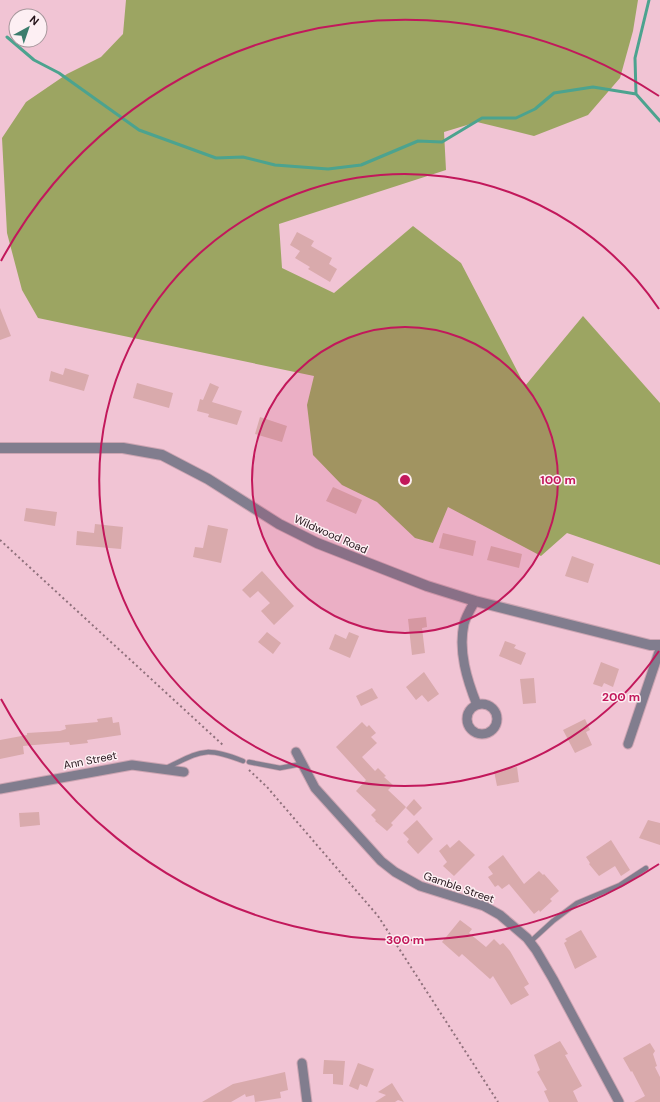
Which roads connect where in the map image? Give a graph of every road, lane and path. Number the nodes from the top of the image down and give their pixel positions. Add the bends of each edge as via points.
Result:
1 (0, 448) edge
2 (0, 540) edge
3 (475, 601) junction
4 (660, 646) edge
5 (660, 649) edge
6 (477, 705) dead end
7 (628, 744) dead end
8 (296, 752) dead end
9 (236, 758) junction
10 (243, 761) dead end
11 (249, 762) dead end
12 (301, 764) junction
13 (164, 769) junction
14 (184, 772) dead end
15 (0, 789) edge
16 (646, 868) dead end
17 (530, 942) junction
18 (302, 1063) dead end
19 (308, 1102) edge
20 (498, 1102) edge
21 (619, 1102) edge

1 - 3 street, Wildwood Road via 123,448 162,455 208,479 279,524 317,542 427,586
2 - 9 path
3 - 4 street, Wildwood Road
3 - 6 street via 464,623 463,644 466,677
5 - 7 street
8 - 12 street, Gamble Street
9 - 10 lane
9 - 13 lane via 204,751
9 - 20 path via 266,787 378,916
11 - 12 lane via 280,768
12 - 17 street, Gamble Street via 315,788 380,861 394,872 420,886 484,906 515,927
13 - 14 street, Ann Street
13 - 15 street, Ann Street via 132,765
16 - 17 lane via 620,885 577,903 553,920
17 - 21 street, Gamble Street via 553,979
18 - 19 street

